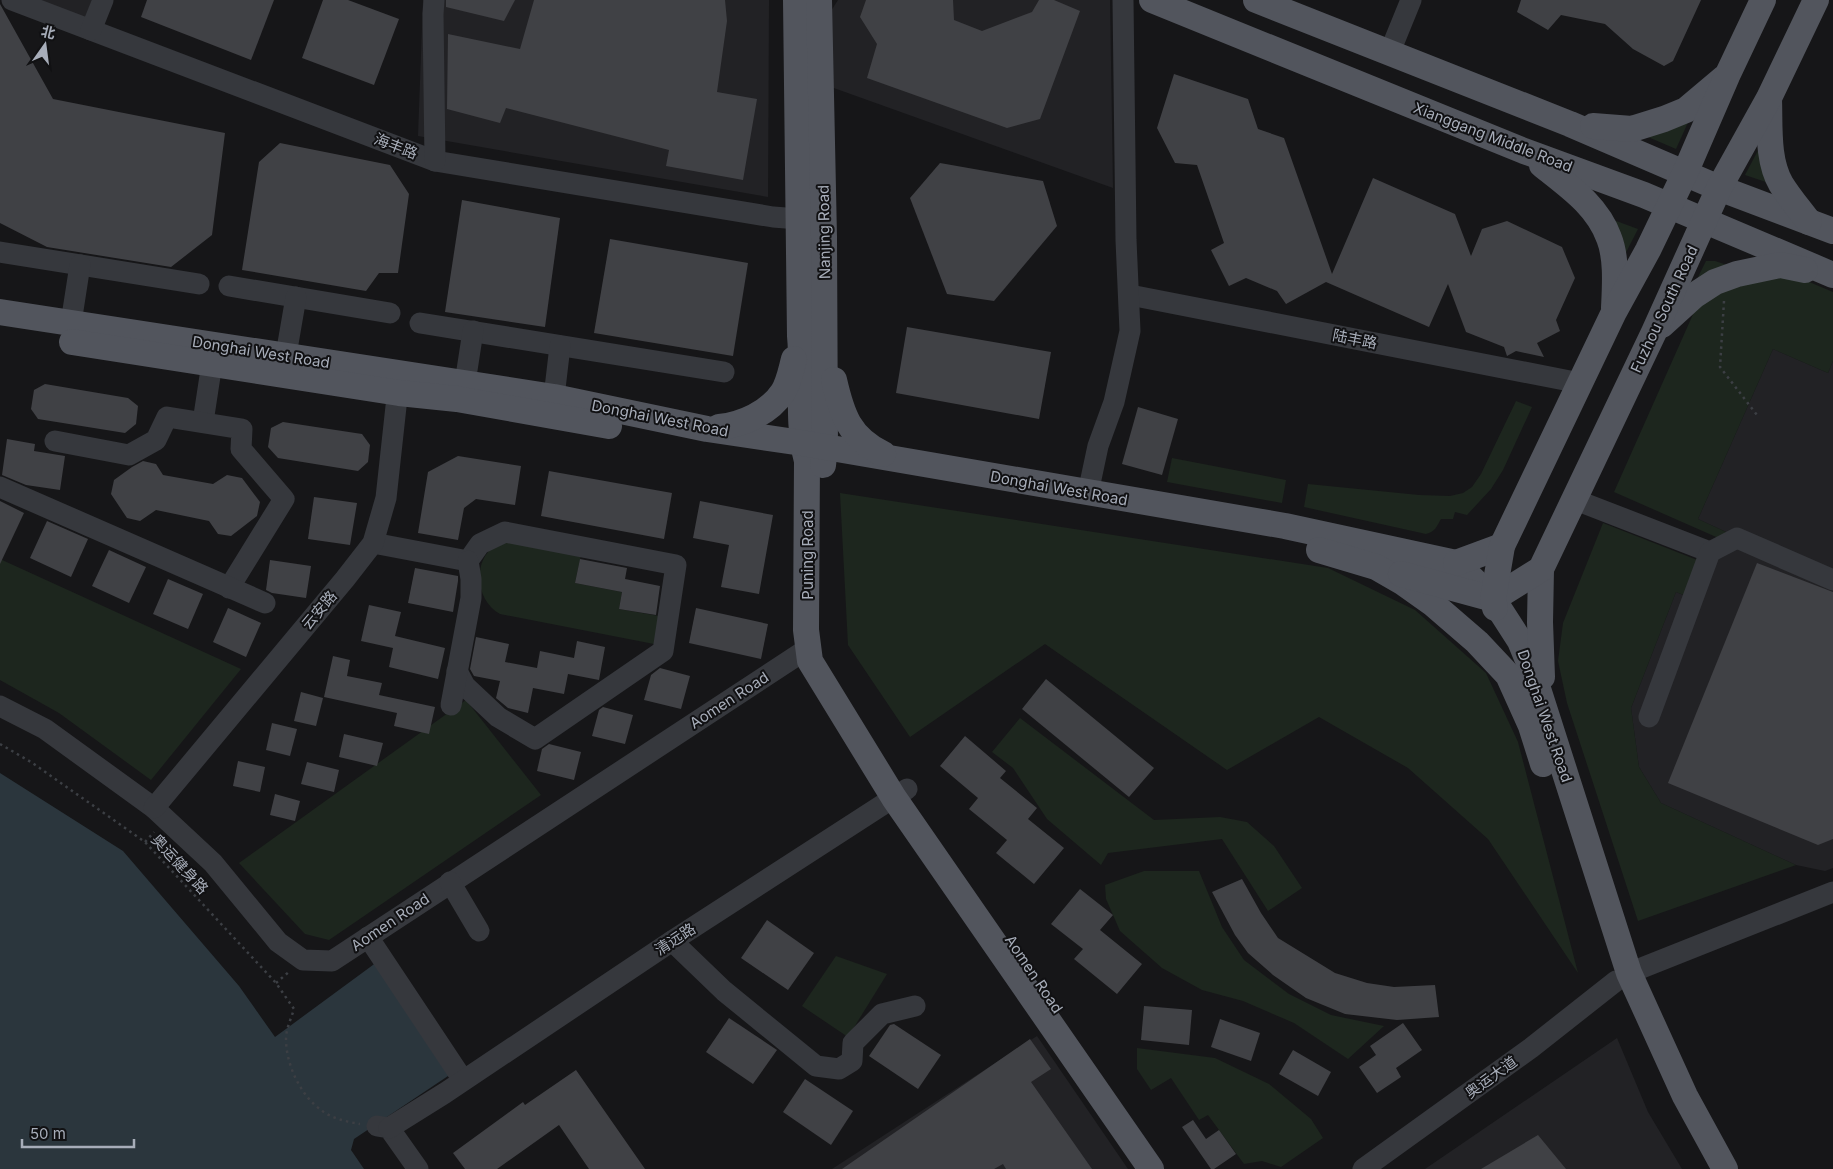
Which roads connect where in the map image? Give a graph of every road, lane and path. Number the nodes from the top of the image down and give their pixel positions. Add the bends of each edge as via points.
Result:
1 (12, 0) edge
2 (103, 0) edge
3 (434, 0) edge
4 (796, 0) edge
5 (819, 0) edge
6 (1123, 0) edge
7 (1152, 0) edge
8 (1256, 0) edge
9 (1411, 0) edge
10 (1763, 0) edge
11 (1816, 0) edge
12 (91, 30) junction
13 (1389, 54) junction
14 (1727, 76) junction
15 (1769, 98) junction
16 (1570, 124) junction
17 (1524, 151) junction
18 (435, 160) junction
19 (1685, 173) junction
20 (1719, 188) junction
21 (1669, 206) junction
22 (799, 219) junction
23 (1704, 220) junction
24 (1821, 227) edge
25 (0, 252) edge
26 (80, 265) junction
27 (1832, 274) edge
28 (199, 284) dead end
29 (229, 286) dead end
30 (1130, 295) junction
31 (1721, 296) dead end
32 (296, 297) junction
33 (0, 312) edge
34 (1614, 312) junction
35 (390, 314) dead end
36 (71, 323) junction
37 (420, 323) dead end
38 (0, 331) edge
39 (473, 332) junction
40 (1654, 332) junction
41 (812, 336) junction
42 (560, 346) junction
43 (286, 355) junction
44 (212, 364) junction
45 (724, 372) dead end
46 (399, 383) junction
47 (465, 383) junction
48 (1580, 383) junction
49 (554, 397) junction
50 (1757, 415) dead end
51 (203, 422) junction
52 (707, 429) junction
53 (55, 441) dead end
54 (814, 454) junction
55 (895, 460) junction
56 (0, 488) edge
57 (1088, 494) junction
58 (1573, 499) junction
59 (373, 542) junction
60 (1502, 546) junction
61 (1710, 552) junction
62 (468, 561) junction
63 (1456, 563) junction
64 (1376, 567) junction
65 (1541, 569) junction
66 (1833, 580) edge
67 (230, 588) junction
68 (1493, 599) junction
69 (265, 603) dead end
70 (815, 644) junction
71 (457, 671) junction
72 (1508, 675) junction
73 (451, 705) dead end
74 (0, 706) edge
75 (1545, 710) junction
76 (1649, 717) dead end
77 (0, 744) edge
78 (900, 793) junction
79 (154, 808) junction
80 (450, 882) junction
81 (1833, 892) edge
82 (479, 931) dead end
83 (368, 936) junction
84 (672, 941) junction
85 (1623, 977) junction
86 (915, 1006) dead end
87 (463, 1080) junction
88 (383, 1127) junction
89 (418, 1169) edge
90 (1151, 1169) edge
91 (1168, 1169) edge
92 (1363, 1169) edge
93 (1707, 1169) edge
94 (1725, 1169) edge

1 - 12 street, 海丰路
2 - 12 street
3 - 18 street
4 - 22 main road, Nanjing Road
5 - 41 main road, Nanjing Road via 822,103
6 - 30 street via 1126,240
7 - 17 main road, Xianggang Middle Road
8 - 13 main road
9 - 13 street
10 - 14 main road
11 - 15 main road, Fuzhou South Road
12 - 18 street, 海丰路
13 - 16 main road
14 - 16 main road via 1686,110 1632,129
14 - 19 main road
15 - 20 main road, Fuzhou South Road
15 - 24 main road via 1773,164 1781,183
16 - 19 main road
17 - 21 main road, Xianggang Middle Road
17 - 34 main road via 1598,215 1610,239 1615,274
18 - 22 street, 海丰路
19 - 20 main road
19 - 21 main road
20 - 23 main road, Fuzhou South Road
20 - 24 main road
21 - 23 main road, Xianggang Middle Road
21 - 34 main road
22 - 41 main road, Nanjing Road
23 - 27 main road, Xianggang Middle Road
23 - 40 main road, Fuzhou South Road
25 - 26 street
26 - 28 street
26 - 36 street
27 - 40 main road via 1780,265 1737,274 1715,282 1695,295
29 - 32 street
30 - 48 street, 陆丰路
30 - 57 street via 1126,354 1098,446
31 - 50 path via 1724,300 1720,367
32 - 35 street
32 - 43 street
33 - 36 main road, Donghai West Road
34 - 48 main road
36 - 43 main road, Donghai West Road
37 - 39 street
38 - 44 main road, Donghai West Road
39 - 42 street
39 - 47 street
40 - 58 main road, Fuzhou South Road
41 - 52 main road via 784,391 766,410 743,422
41 - 54 main road, Nanjing Road
41 - 55 main road via 843,412 859,439
42 - 45 street
42 - 49 street
43 - 46 main road, Donghai West Road
44 - 46 main road, Donghai West Road
44 - 51 street
46 - 47 main road, Donghai West Road
46 - 54 main road, Donghai West Road via 457,400
46 - 59 street, 云安路 via 386,498
47 - 49 main road, Donghai West Road
48 - 60 main road
49 - 52 main road, Donghai West Road
51 - 53 street via 167,417 156,440 129,455
51 - 67 street via 242,429 241,449 284,498
52 - 54 main road, Donghai West Road
54 - 55 main road, Donghai West Road
54 - 64 main road, Donghai West Road via 1280,540
54 - 70 main road, Puning Road via 824,598
55 - 57 main road, Donghai West Road
56 - 67 street
57 - 63 main road, Donghai West Road via 1285,526
58 - 61 street
58 - 65 main road, Fuzhou South Road
59 - 62 street
59 - 79 street, 云安路
60 - 63 main road
60 - 68 main road
61 - 66 street via 1737,538
61 - 76 street
62 - 71 street via 471,598
62 - 71 street via 480,544 505,532 676,565 663,651 535,739 498,717 465,686
63 - 68 main road, Donghai West Road
64 - 68 main road
64 - 72 main road, Donghai West Road via 1433,604 1477,642
65 - 68 main road
65 - 75 main road via 1540,622
67 - 69 street
68 - 72 main road
68 - 75 main road, Donghai West Road via 1520,641
70 - 78 main road, Aomen Road via 824,652
70 - 80 street, Aomen Road
71 - 73 street
72 - 85 main road, Donghai West Road
74 - 79 street, Aomen Road via 45,729
75 - 85 main road, Donghai West Road
77 - 88 path, 奥运健身路 via 145,842 276,983 294,1010 286,1038 293,1070 310,1098 321,1110 349,1122
78 - 84 street, 清远路
78 - 90 main road, Aomen Road
78 - 91 main road, Aomen Road
79 - 83 street, Aomen Road via 213,862 278,942 302,960 332,961
80 - 82 street
80 - 83 street, Aomen Road
81 - 85 street, 奥运大道
83 - 87 street
84 - 86 street via 724,991 816,1066 839,1069 852,1062 853,1043 882,1014
84 - 87 street, 清远路
85 - 92 street, 奥运大道
85 - 93 main road, Donghai West Road via 1669,1101
85 - 94 main road, Donghai West Road
87 - 88 street, 清远路
88 - 89 street

